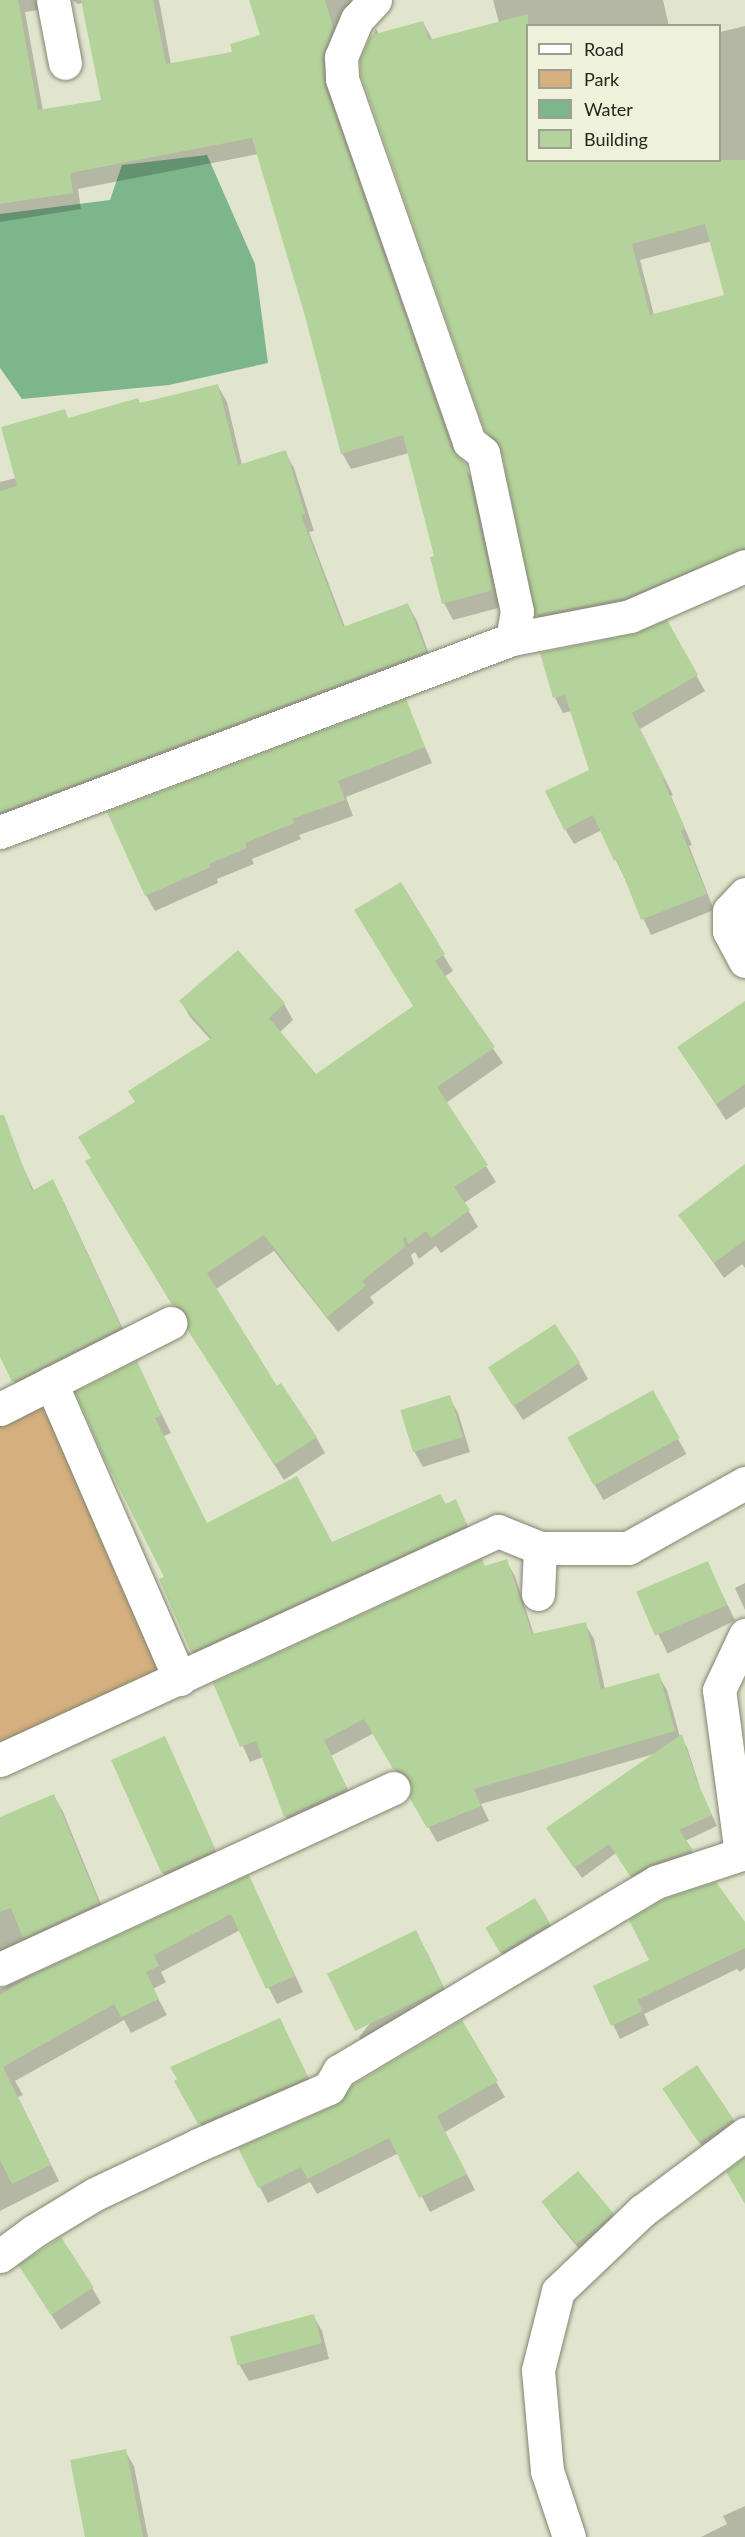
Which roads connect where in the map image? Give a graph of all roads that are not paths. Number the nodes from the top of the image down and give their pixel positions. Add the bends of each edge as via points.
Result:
1 (53, 0) edge
2 (375, 0) edge
3 (66, 63) dead end
4 (745, 566) edge
5 (512, 639) junction
6 (0, 832) edge
7 (745, 894) edge
8 (745, 961) edge
9 (170, 1323) dead end
10 (51, 1383) junction
11 (0, 1409) edge
12 (745, 1483) edge
13 (540, 1548) junction
14 (538, 1594) dead end
15 (745, 1635) edge
16 (180, 1679) junction
17 (0, 1760) edge
18 (393, 1788) dead end
19 (743, 1854) edge
20 (0, 1969) edge
21 (745, 2134) edge
22 (0, 2256) edge
23 (569, 2537) edge

1 - 3 street
2 - 5 street via 357,19 342,57 342,79 470,442 483,453 517,611
4 - 5 street via 630,616
5 - 6 street
7 - 8 street via 729,911 729,931
9 - 10 street
10 - 11 street
10 - 16 street
12 - 13 street via 628,1548
13 - 14 street
13 - 16 street via 498,1531
15 - 19 street via 719,1690
16 - 17 street
18 - 20 street
19 - 22 street via 656,1882 339,2070 328,2088 95,2194
21 - 23 street via 642,2211 558,2291 538,2370 547,2471

